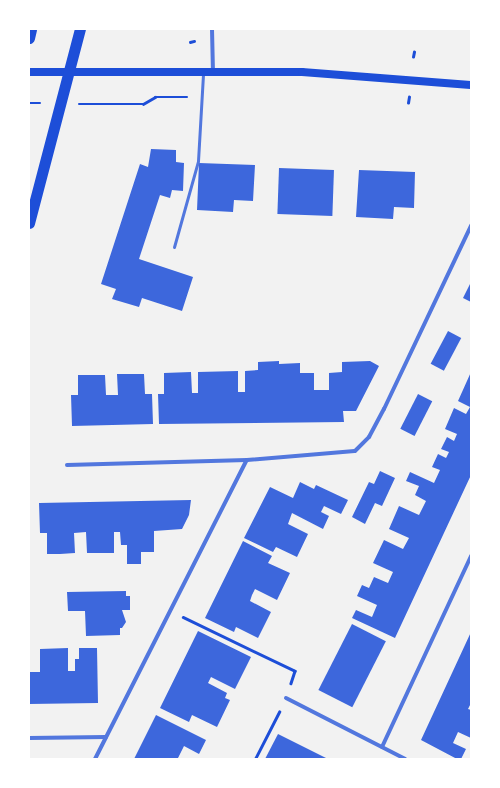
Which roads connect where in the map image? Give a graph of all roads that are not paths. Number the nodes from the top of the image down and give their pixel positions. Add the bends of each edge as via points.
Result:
1 (31, 29) edge
2 (80, 29) edge
3 (212, 29) edge
4 (29, 38) edge
5 (29, 72) edge
6 (203, 73) junction
7 (213, 73) junction
8 (470, 83) edge
9 (29, 223) edge
10 (471, 226) edge
11 (174, 247) dead end
12 (247, 460) junction
13 (67, 465) dead end
14 (471, 556) edge
15 (286, 698) road end
16 (106, 737) junction
17 (29, 738) edge
18 (382, 747) junction
19 (95, 759) edge
20 (405, 759) edge

1 - 4 highway
2 - 9 highway
3 - 7 street
5 - 6 main road
6 - 7 main road
6 - 11 lane via 198,161
7 - 8 main road via 302,72
10 - 12 street via 369,438 355,451
12 - 13 street
12 - 16 street
14 - 18 street
15 - 18 street
16 - 17 street
16 - 19 street
18 - 20 street

